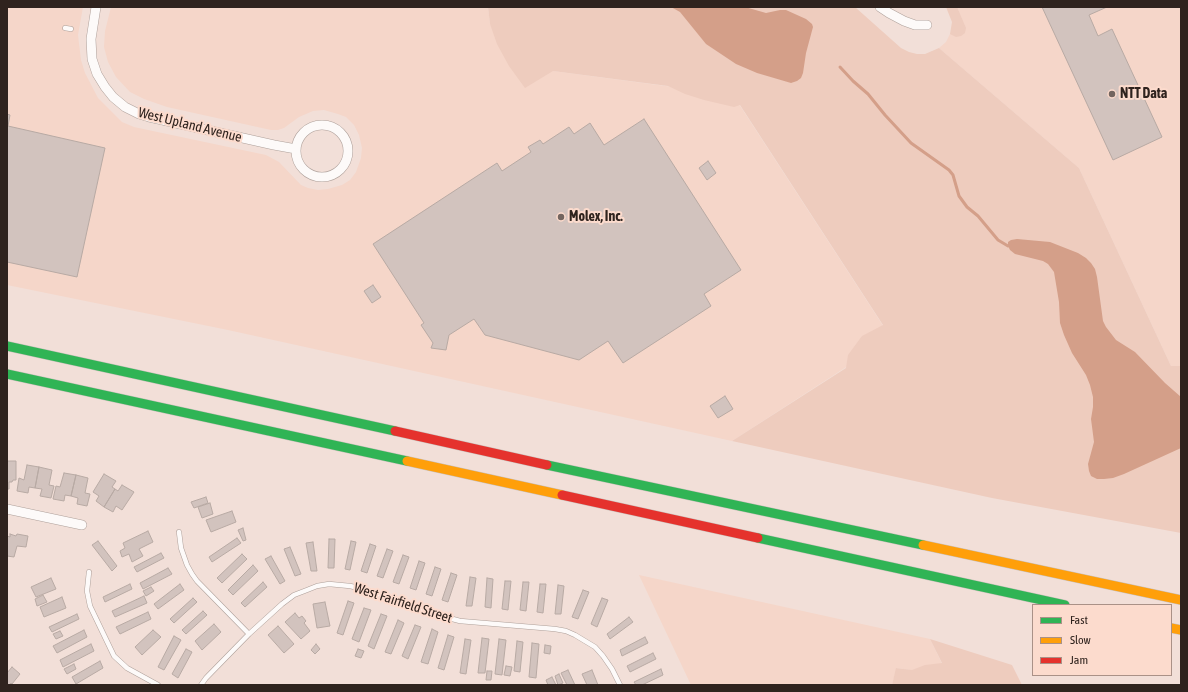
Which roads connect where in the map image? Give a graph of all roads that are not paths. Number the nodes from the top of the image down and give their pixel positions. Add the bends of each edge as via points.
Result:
1 (96, 7) edge
2 (880, 7) edge
3 (927, 25) dead end
4 (66, 28) dead end
5 (71, 28) dead end
6 (296, 149) junction
7 (7, 346) edge
8 (7, 374) edge
9 (7, 509) edge
10 (82, 525) dead end
11 (179, 532) dead end
12 (89, 572) dead end
13 (1181, 600) edge
14 (1060, 604) edge
15 (249, 634) junction
16 (158, 685) edge
17 (201, 685) edge
18 (620, 685) edge

1 - 6 street, West Upland Avenue via 90,47 92,59 105,87 125,107 149,117
2 - 3 street via 904,21 915,25
4 - 5 lane
6 - 6 street via 296,156 303,170 318,177 335,174 346,161 348,153 343,136 328,126 319,125 303,133
7 - 13 highway
8 - 14 highway
9 - 10 street via 57,522
11 - 15 lane via 186,565 197,582
12 - 16 lane via 87,591 90,606 114,656 127,668
15 - 17 lane, West Fairfield Street
15 - 18 lane, West Fairfield Street via 294,595 323,585 338,584 363,589 460,621 555,629 575,635 595,647 612,669

